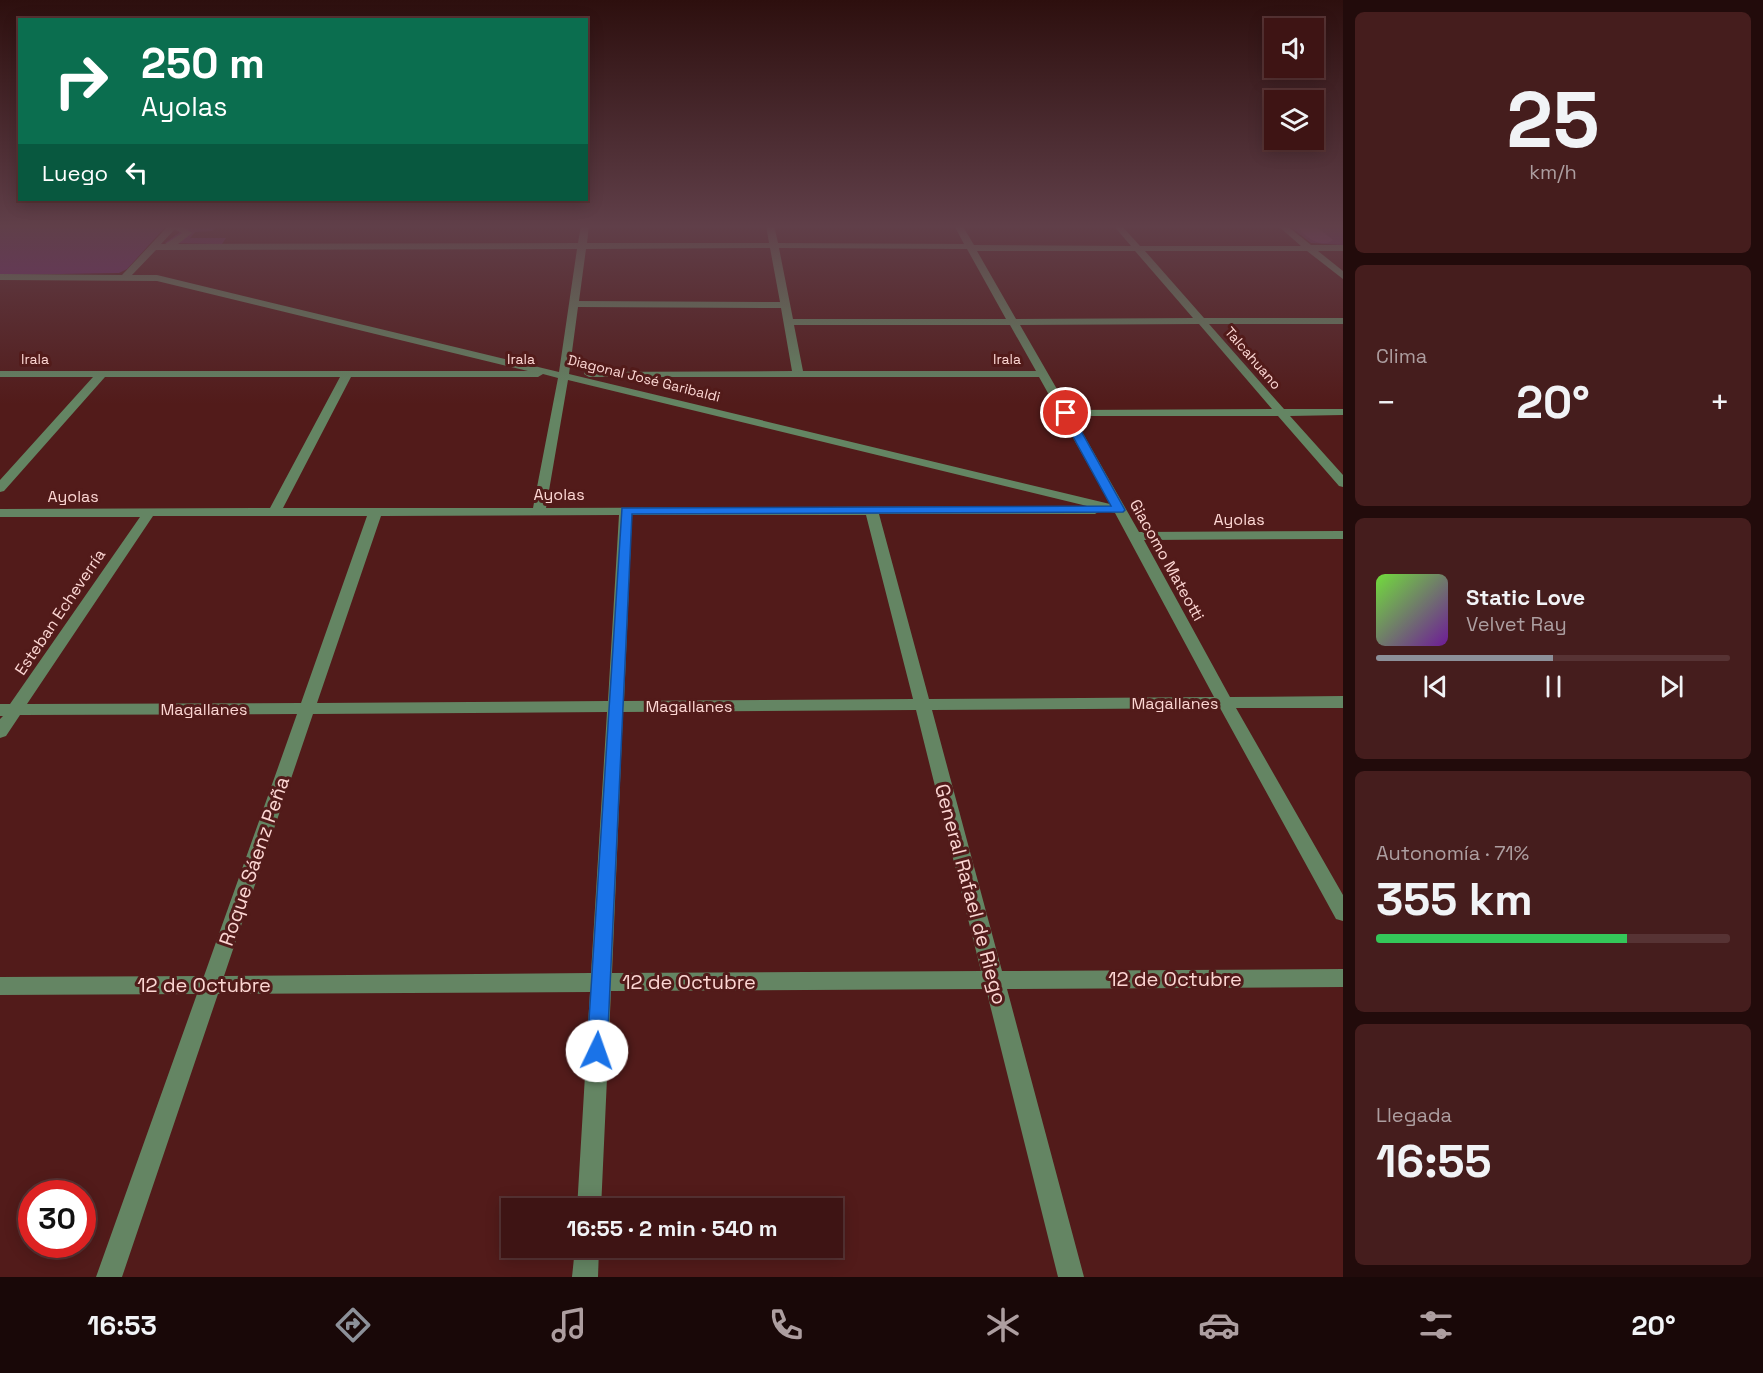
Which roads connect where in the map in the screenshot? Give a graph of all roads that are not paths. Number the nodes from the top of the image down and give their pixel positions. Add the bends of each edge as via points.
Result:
1 (185, 285) edge
2 (577, 285) edge
3 (781, 285) edge
4 (993, 285) edge
5 (1169, 285) edge
6 (575, 304) junction
7 (785, 305) junction
8 (1013, 321) junction
9 (1201, 321) junction
10 (1343, 321) edge
11 (788, 322) junction
12 (0, 374) edge
13 (102, 374) junction
14 (564, 374) junction
15 (1042, 374) junction
16 (347, 375) junction
17 (798, 375) junction
18 (1281, 412) junction
19 (1343, 412) edge
20 (1066, 413) junction
21 (1343, 483) edge
22 (0, 488) edge
23 (1119, 510) junction
24 (539, 511) junction
25 (626, 511) junction
26 (872, 511) junction
27 (150, 512) junction
28 (275, 512) junction
29 (0, 513) edge
30 (375, 513) junction
31 (1343, 535) edge
32 (1135, 536) junction
33 (1343, 702) edge
34 (1224, 703) junction
35 (922, 705) junction
36 (616, 707) junction
37 (307, 708) junction
38 (7, 710) edge
39 (0, 732) edge
40 (1343, 913) edge
41 (1343, 978) edge
42 (994, 980) junction
43 (601, 983) junction
44 (210, 985) junction
45 (0, 986) edge
46 (590, 1198) edge
47 (586, 1258) edge
48 (109, 1277) edge
49 (585, 1277) edge
50 (1071, 1277) edge

1 - 14 street, Diagonal José Garibaldi
2 - 6 street
3 - 7 street
4 - 8 street, Giacomo Mateotti
5 - 9 street, Talcahuano
6 - 7 street
6 - 14 street
7 - 11 street
8 - 9 street
8 - 11 street
8 - 15 street, Giacomo Mateotti
9 - 10 street
9 - 18 street, Talcahuano
11 - 17 street
12 - 13 street, Irala
13 - 16 street, Irala
13 - 22 street
14 - 16 street, Irala
14 - 17 street, Irala
14 - 23 street, Diagonal José Garibaldi
14 - 24 street
15 - 17 street, Irala
15 - 20 street, Giacomo Mateotti
16 - 28 street
18 - 19 street
18 - 20 street
18 - 21 street, Talcahuano
20 - 23 street, Giacomo Mateotti
23 - 26 street, Ayolas
23 - 32 street, Giacomo Mateotti
24 - 25 street, Ayolas
24 - 30 street, Ayolas
25 - 26 street, Ayolas
25 - 36 street
26 - 35 street, General Rafael de Riego
27 - 28 street, Ayolas
27 - 29 street, Ayolas
27 - 38 street, Esteban Echeverría
28 - 30 street, Ayolas
30 - 37 street, Roque Sáenz Peña
31 - 32 street, Ayolas
32 - 34 street, Giacomo Mateotti
33 - 34 street, Magallanes
34 - 35 street, Magallanes
34 - 40 street, Giacomo Mateotti
35 - 36 street, Magallanes
35 - 42 street, General Rafael de Riego
36 - 37 street, Magallanes
36 - 43 street
37 - 38 street, Magallanes
37 - 44 street, Roque Sáenz Peña
38 - 39 street, Esteban Echeverría
41 - 42 street, 12 de Octubre
42 - 43 street, 12 de Octubre
42 - 50 street, General Rafael de Riego
43 - 44 street, 12 de Octubre
43 - 46 street
44 - 45 street, 12 de Octubre
44 - 48 street, Roque Sáenz Peña
47 - 49 street

